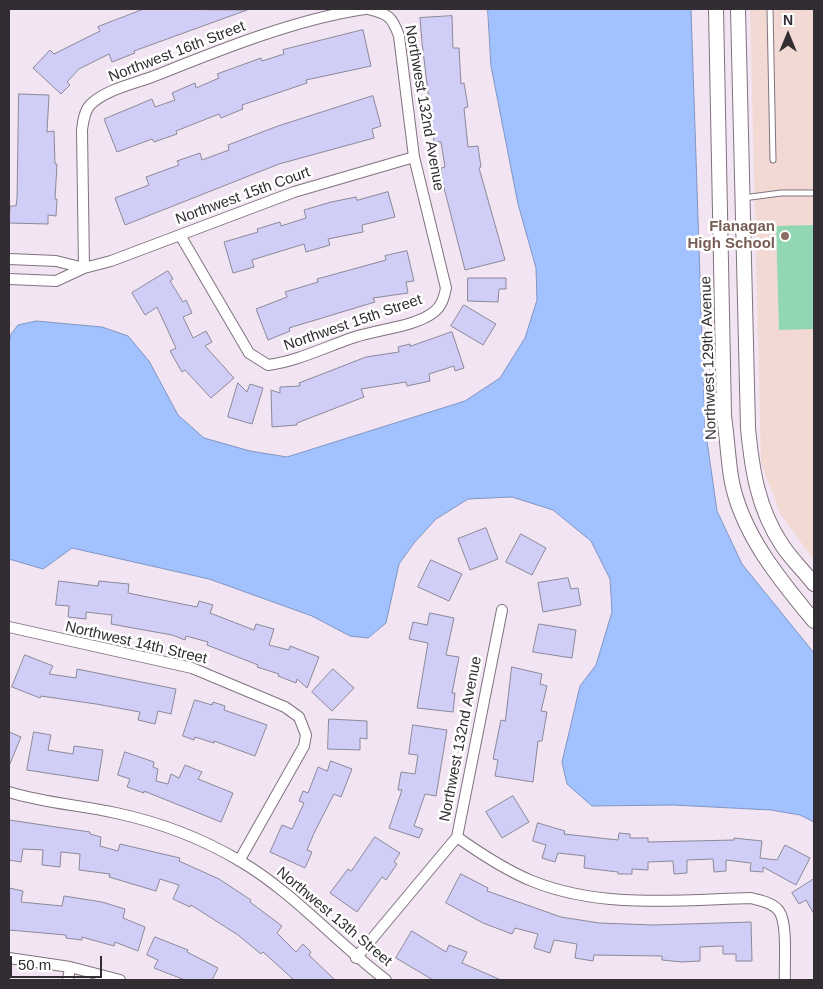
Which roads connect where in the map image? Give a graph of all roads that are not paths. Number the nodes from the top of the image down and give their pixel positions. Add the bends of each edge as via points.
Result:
1 (366, 9) edge
2 (716, 9) edge
3 (738, 9) edge
4 (770, 9) edge
5 (384, 13) joint
6 (414, 157) junction
7 (773, 160) dead end
8 (814, 192) edge
9 (743, 198) junction
10 (721, 214) junction
11 (180, 235) junction
12 (9, 259) edge
13 (84, 268) junction
14 (9, 279) edge
15 (443, 301) joint
16 (814, 584) edge
17 (502, 610) dead end
18 (814, 621) edge
19 (9, 627) edge
20 (9, 792) edge
21 (457, 837) junction
22 (239, 861) junction
23 (9, 958) edge
24 (356, 958) junction
25 (70, 967) junction
26 (68, 980) edge
27 (120, 980) edge
28 (386, 980) edge
29 (785, 980) edge

1 - 5 street, Northwest 16th Street
1 - 13 street, Northwest 16th Street via 341,12 223,48 109,93 89,106 82,130
2 - 10 street, Northwest 129th Avenue
3 - 9 street
4 - 7 lane
5 - 6 street, Northwest 132nd Avenue via 394,21 399,36
6 - 11 street, Northwest 15th Court via 294,192
6 - 15 street, Northwest 132nd Avenue via 443,270 446,288
8 - 9 lane
9 - 10 street
9 - 16 street via 748,428 753,475 765,511 782,545
10 - 18 street, Northwest 129th Avenue via 724,416 731,479 765,560
11 - 13 street, Northwest 15th Court
11 - 15 street, Northwest 15th Street via 249,353 268,365 287,362 355,337 424,318 436,311
12 - 13 street, Northwest 15th Court via 56,262
13 - 14 street, Northwest 15th Court via 56,281
17 - 21 street, Northwest 132nd Avenue
19 - 22 street, Northwest 14th Street via 192,668 299,716 306,735 299,757
20 - 22 street, Northwest 13th Street via 31,799 117,813 181,833
21 - 24 street, Northwest 132nd Avenue
21 - 29 street via 496,864 533,881 582,895 627,901 751,898 768,903 784,920
22 - 24 street, Northwest 13th Street via 298,904
23 - 25 street
24 - 28 street, Northwest 13th Street
25 - 26 street
25 - 27 street

